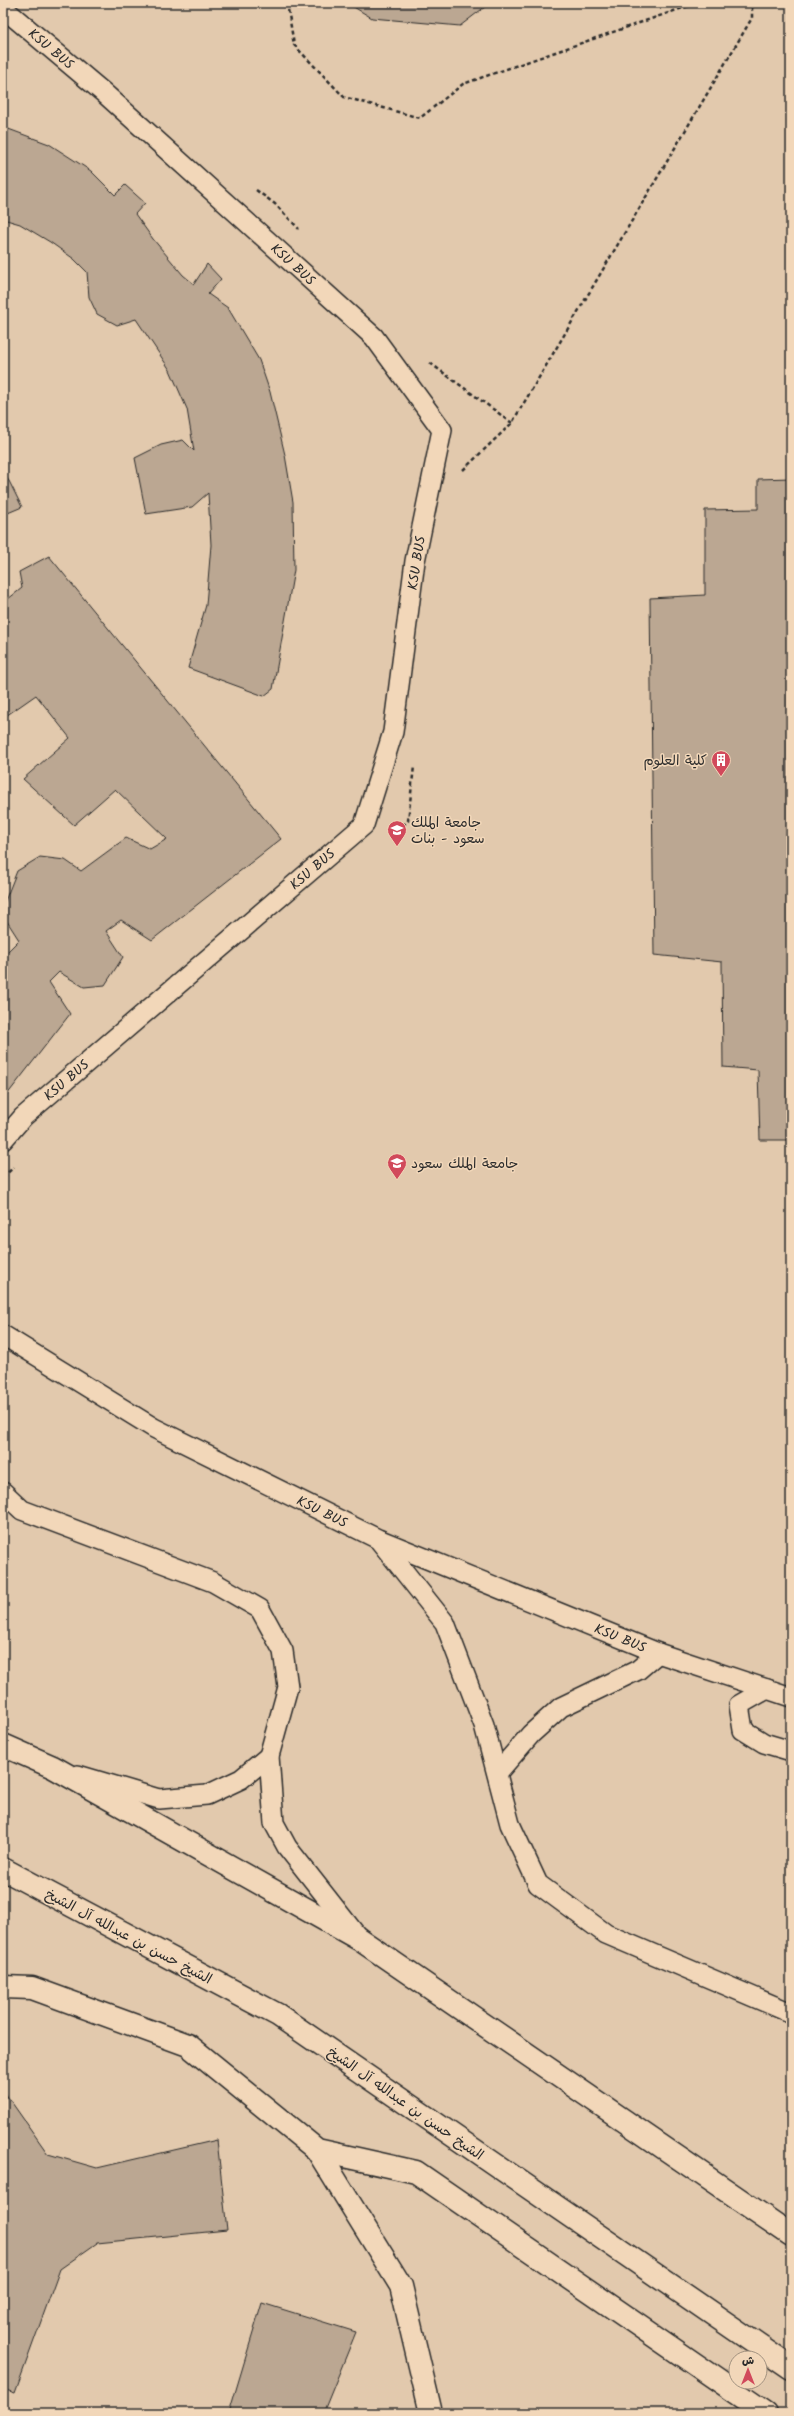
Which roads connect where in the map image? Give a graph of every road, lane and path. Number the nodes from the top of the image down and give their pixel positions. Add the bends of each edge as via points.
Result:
1 (287, 3) edge
2 (697, 3) edge
3 (752, 3) edge
4 (3, 8) edge
5 (462, 472) dead end
6 (414, 759) dead end
7 (390, 836) dead end
8 (3, 1140) edge
9 (20, 1161) dead end
10 (3, 1177) edge
11 (3, 1335) edge
12 (3, 1492) edge
13 (378, 1539) junction
14 (658, 1653) junction
15 (768, 1689) junction
16 (791, 1697) edge
17 (3, 1745) edge
18 (791, 1751) edge
19 (269, 1756) junction
20 (53, 1767) junction
21 (498, 1772) junction
22 (3, 1869) edge
23 (359, 1939) junction
24 (3, 1987) edge
25 (791, 2013) edge
26 (317, 2150) junction
27 (791, 2235) edge
28 (791, 2368) edge
29 (431, 2413) edge
30 (766, 2413) edge

1 - 2 path via 294,45 344,97 420,118 463,84
3 - 5 path via 752,18 512,423
4 - 8 lane, KSU BUS via 104,94 374,337 442,430 415,561 393,732 364,825 23,1117
6 - 7 path via 408,821
9 - 10 path
11 - 13 lane, KSU BUS via 154,1428
12 - 19 lane via 22,1510 214,1582 260,1609 283,1651 288,1687
13 - 14 lane, KSU BUS
13 - 21 lane via 445,1623 484,1725
14 - 15 lane, KSU BUS
14 - 21 lane via 638,1670 561,1707 531,1734
15 - 16 lane, KSU BUS
15 - 18 lane via 739,1705 743,1730 764,1743
17 - 20 main road
19 - 20 lane via 241,1779 207,1795 159,1799
19 - 23 lane via 274,1823 287,1848
20 - 23 main road
21 - 25 lane via 510,1824 538,1884 606,1934
22 - 28 main road, الشيخ حسن بن عبدالله آل الشيخ via 278,2015
23 - 27 main road
24 - 26 main road via 32,1988 188,2045
26 - 29 main road via 401,2286
26 - 30 main road via 416,2172

